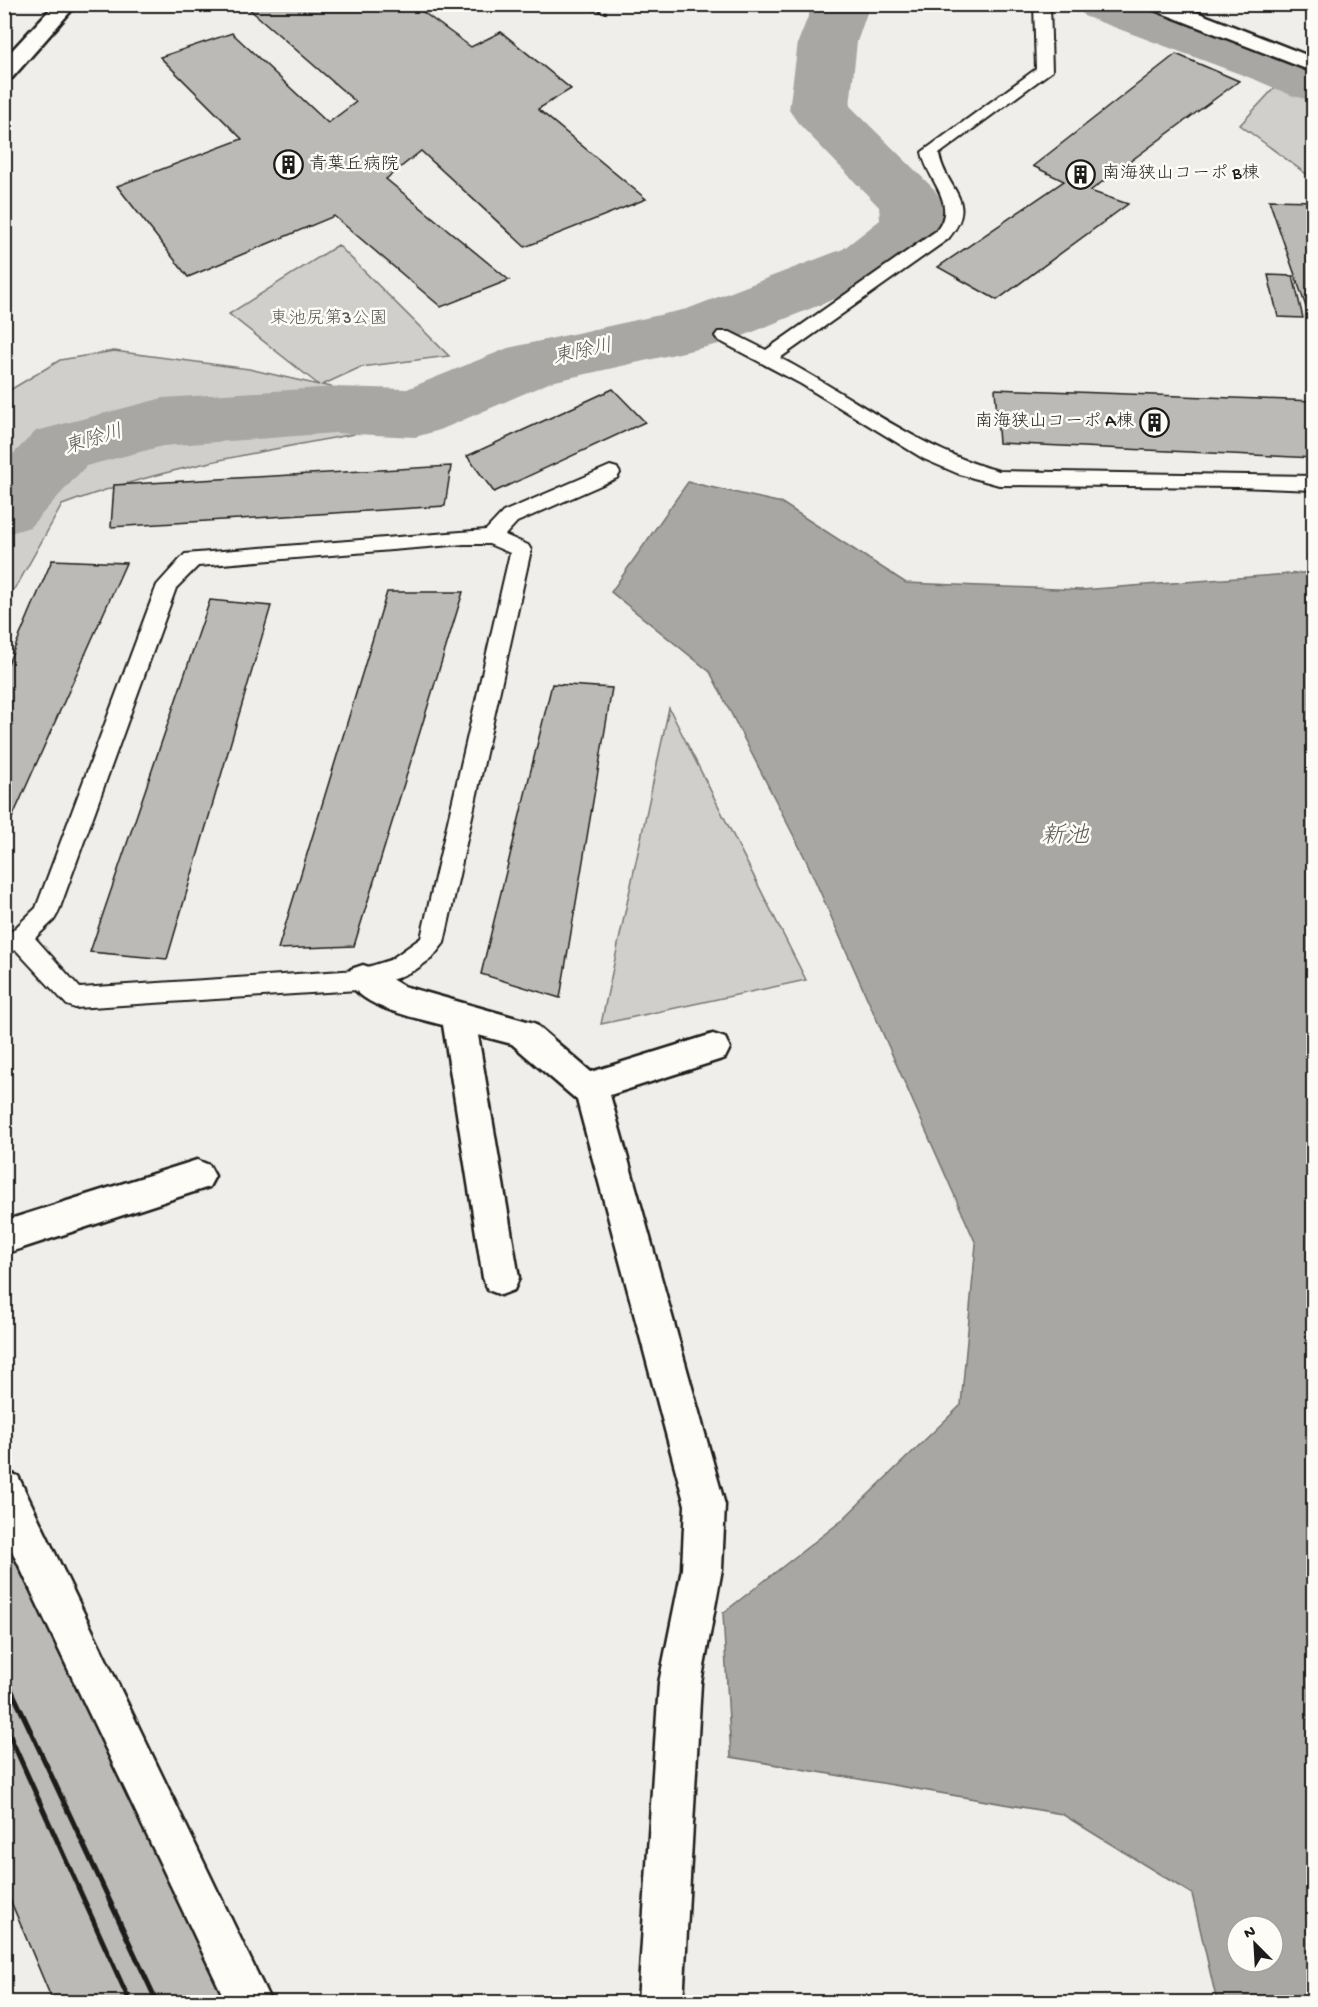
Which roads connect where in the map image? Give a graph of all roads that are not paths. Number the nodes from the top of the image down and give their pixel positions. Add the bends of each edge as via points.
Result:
1 (67, 4) edge
2 (1042, 4) edge
3 (1156, 4) edge
4 (1314, 66) edge
5 (4, 73) edge
6 (724, 336) dead end
7 (766, 359) junction
8 (610, 472) dead end
9 (1314, 483) edge
10 (491, 537) junction
11 (12, 941) edge
12 (363, 979) junction
13 (458, 1017) junction
14 (712, 1048) dead end
15 (591, 1087) junction
16 (197, 1176) dead end
17 (4, 1238) edge
18 (501, 1278) dead end
19 (4, 1490) edge
20 (249, 2002) edge
21 (660, 2002) edge

1 - 5 street
2 - 7 lane via 1044,71 930,152 931,163 955,206 954,218 942,235
3 - 4 street
6 - 7 lane
7 - 9 lane via 931,454 999,477
8 - 10 lane via 510,517
10 - 11 lane via 192,559 167,585 45,913
10 - 12 lane via 521,550 432,943 398,969
11 - 12 lane via 75,998
12 - 13 street via 394,998
13 - 15 street via 522,1033 586,1088
13 - 18 street
14 - 15 street
15 - 21 street via 705,1505 702,1569 680,1683
16 - 17 street
19 - 20 street

